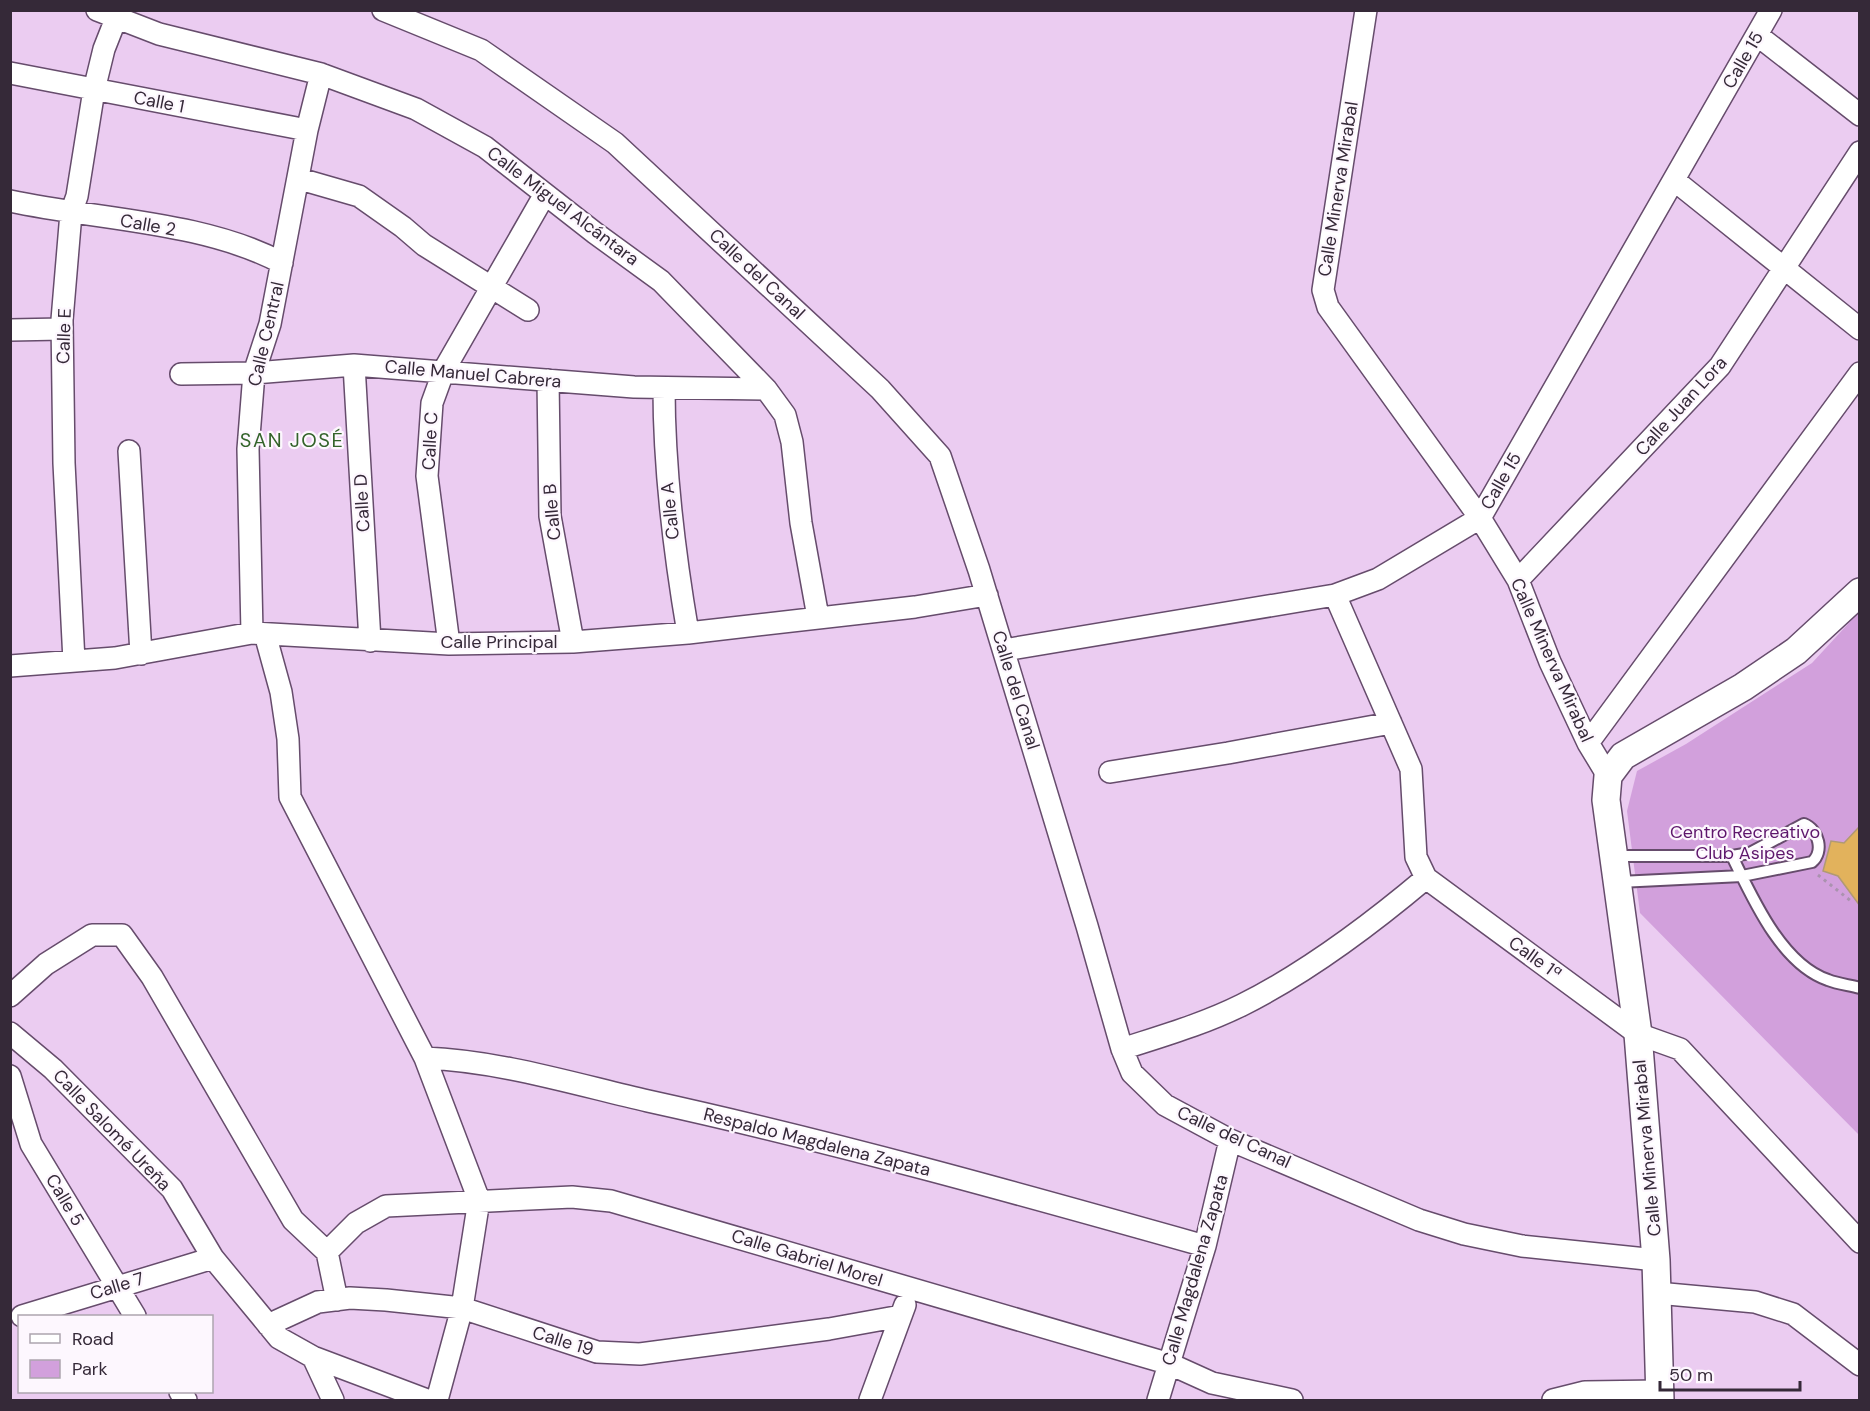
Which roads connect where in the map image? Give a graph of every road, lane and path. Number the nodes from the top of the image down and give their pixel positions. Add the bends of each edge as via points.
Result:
1 (383, 10) edge
2 (1366, 10) edge
3 (1772, 10) edge
4 (107, 13) edge
5 (1757, 36) junction
6 (10, 73) edge
7 (321, 74) junction
8 (94, 90) junction
9 (1860, 115) edge
10 (307, 130) junction
11 (1860, 152) edge
12 (300, 179) junction
13 (1674, 180) junction
14 (545, 194) junction
15 (10, 201) edge
16 (71, 213) junction
17 (282, 263) junction
18 (1783, 269) junction
19 (490, 286) junction
20 (528, 310) dead end
21 (62, 329) junction
22 (1860, 329) edge
23 (10, 330) edge
24 (354, 365) junction
25 (444, 370) junction
26 (254, 373) junction
27 (1860, 373) edge
28 (181, 374) dead end
29 (548, 380) junction
30 (664, 388) junction
31 (766, 389) junction
32 (129, 451) dead end
33 (1480, 518) junction
34 (1518, 580) junction
35 (1860, 592) edge
36 (987, 595) junction
37 (1335, 595) junction
38 (818, 617) junction
39 (688, 633) junction
40 (258, 634) junction
41 (370, 641) junction
42 (573, 642) junction
43 (449, 644) junction
44 (1004, 650) junction
45 (141, 654) junction
46 (74, 661) junction
47 (10, 666) edge
48 (1391, 723) junction
49 (1588, 743) junction
50 (1110, 772) dead end
51 (1608, 776) junction
52 (1732, 856) junction
53 (1804, 865) junction
54 (1617, 869) junction
55 (1742, 876) junction
56 (1426, 878) junction
57 (1851, 901) dead end
58 (1860, 988) edge
59 (10, 996) edge
60 (11, 1034) edge
61 (1638, 1034) junction
62 (1122, 1049) junction
63 (425, 1058) junction
64 (10, 1076) edge
65 (1230, 1140) junction
66 (479, 1200) junction
67 (1860, 1242) edge
68 (1206, 1246) junction
69 (327, 1252) junction
70 (213, 1258) junction
71 (1656, 1260) junction
72 (116, 1286) junction
73 (910, 1290) junction
74 (1657, 1293) junction
75 (337, 1300) junction
76 (462, 1308) junction
77 (27, 1315) edge
78 (134, 1315) edge
79 (901, 1316) junction
80 (268, 1325) junction
81 (313, 1357) junction
82 (1170, 1364) junction
83 (1860, 1365) edge
84 (1659, 1396) edge
85 (333, 1401) edge
86 (427, 1401) edge
87 (437, 1401) edge
88 (870, 1401) edge
89 (1158, 1401) edge
90 (1292, 1401) edge
91 (1553, 1401) edge

1 - 36 street, Calle del Canal via 481,50 615,143 880,389 940,456
2 - 33 street, Calle Minerva Mirabal via 1323,290 1328,307
3 - 5 street, Calle 15
4 - 7 street, Calle Miguel Alcántara via 159,34
4 - 8 street, Calle E via 104,50
5 - 9 street
5 - 13 street, Calle 15
6 - 8 street, Calle 1
7 - 10 street, Calle Central
7 - 14 street, Calle Miguel Alcántara via 426,114 485,147
8 - 10 street, Calle 1
8 - 16 street, Calle E
10 - 12 street, Calle Central
11 - 18 street, Calle Juan Lora
12 - 17 street, Calle Central
12 - 19 street via 359,196 424,245
13 - 18 street
13 - 33 street, Calle 15
14 - 19 street, Calle C
14 - 31 street, Calle Miguel Alcántara via 661,281
15 - 16 street, Calle 2
16 - 17 street, Calle 2 via 168,228 256,249
16 - 21 street, Calle E
17 - 26 street, Calle Central via 270,324
18 - 22 street
18 - 34 street, Calle Juan Lora via 1720,366
19 - 20 street
19 - 25 street, Calle C
21 - 23 street
21 - 46 street, Calle E
24 - 25 street, Calle Manuel Cabrera
24 - 26 street, Calle Manuel Cabrera
24 - 41 street, Calle D
25 - 29 street, Calle Manuel Cabrera
25 - 43 street, Calle C via 432,403 427,476
26 - 28 street, Calle Manuel Cabrera
26 - 40 street, Calle Central via 248,449
27 - 49 street
29 - 30 street, Calle Manuel Cabrera
29 - 42 street, Calle B via 550,516
30 - 31 street, Calle Manuel Cabrera
30 - 39 street, Calle A via 664,447 675,559
31 - 38 street, Calle Miguel Alcántara via 785,415 792,442 801,523
32 - 45 street
33 - 34 street, Calle Minerva Mirabal
33 - 37 street, Calle 15 via 1378,579
34 - 49 street, Calle Minerva Mirabal
35 - 51 street via 1796,651 1743,687 1623,756
36 - 38 street, Calle Principal
36 - 44 street, Calle del Canal
37 - 44 street, Calle 15
37 - 48 street
38 - 39 street, Calle Principal
39 - 42 street, Calle Principal
40 - 41 street, Calle Principal
40 - 45 street, Calle Principal
40 - 63 street, Calle Central via 283,704 291,797
41 - 43 street, Calle Principal
42 - 43 street, Calle Principal
44 - 62 street, Calle del Canal
45 - 46 street, Calle Principal
46 - 47 street, Calle Principal
48 - 50 street
48 - 56 street via 1411,769 1416,857
49 - 51 street, Calle Minerva Mirabal
51 - 54 street, Calle Minerva Mirabal via 1606,800
52 - 53 lane via 1750,853 1804,824 1811,828 1819,846 1817,858
52 - 54 lane
52 - 55 lane
53 - 55 lane
53 - 57 path
54 - 55 lane
54 - 61 street, Calle Minerva Mirabal
55 - 58 lane via 1766,922 1794,958 1826,980
56 - 61 street, Calle 1ª
56 - 62 street via 1311,965 1241,1005
59 - 69 street via 46,964 92,935 122,935 152,977 293,1220
60 - 70 street, Calle Salomé Ureña via 53,1069 172,1189
61 - 67 street, Calle 1ª via 1680,1049
61 - 71 street, Calle Minerva Mirabal
62 - 65 street, Calle del Canal via 1132,1073 1166,1105
63 - 66 street, Calle Central
63 - 68 street, Respaldo Magdalena Zapata via 466,1060 699,1112 972,1181
64 - 72 street, Calle 5 via 31,1144
65 - 68 street, Calle Magdalena Zapata
65 - 71 street, Calle del Canal via 1419,1220 1464,1234 1522,1246
66 - 69 street, Calle Gabriel Morel via 386,1206 356,1223
66 - 73 street, Calle Gabriel Morel via 572,1197 612,1201
66 - 76 street
68 - 82 street, Calle Magdalena Zapata
69 - 75 street
70 - 72 street, Calle 7
70 - 80 street, Calle Salomé Ureña
71 - 74 street, Calle Minerva Mirabal
72 - 77 street, Calle 7
72 - 78 street, Calle 5
73 - 79 street
73 - 82 street, Calle Gabriel Morel
74 - 83 street via 1755,1302 1793,1314
74 - 84 street, Calle Minerva Mirabal
75 - 76 street, Calle 19 via 386,1300
75 - 80 street, Calle 19 via 318,1302
76 - 79 street, Calle 19 via 597,1352 640,1354
76 - 87 street
79 - 88 street
80 - 81 street, Calle Salomé Ureña via 279,1338
81 - 85 street
81 - 86 street, Calle Salomé Ureña
82 - 89 street, Calle Magdalena Zapata
82 - 90 street, Calle Gabriel Morel via 1212,1383
84 - 91 street via 1585,1392

